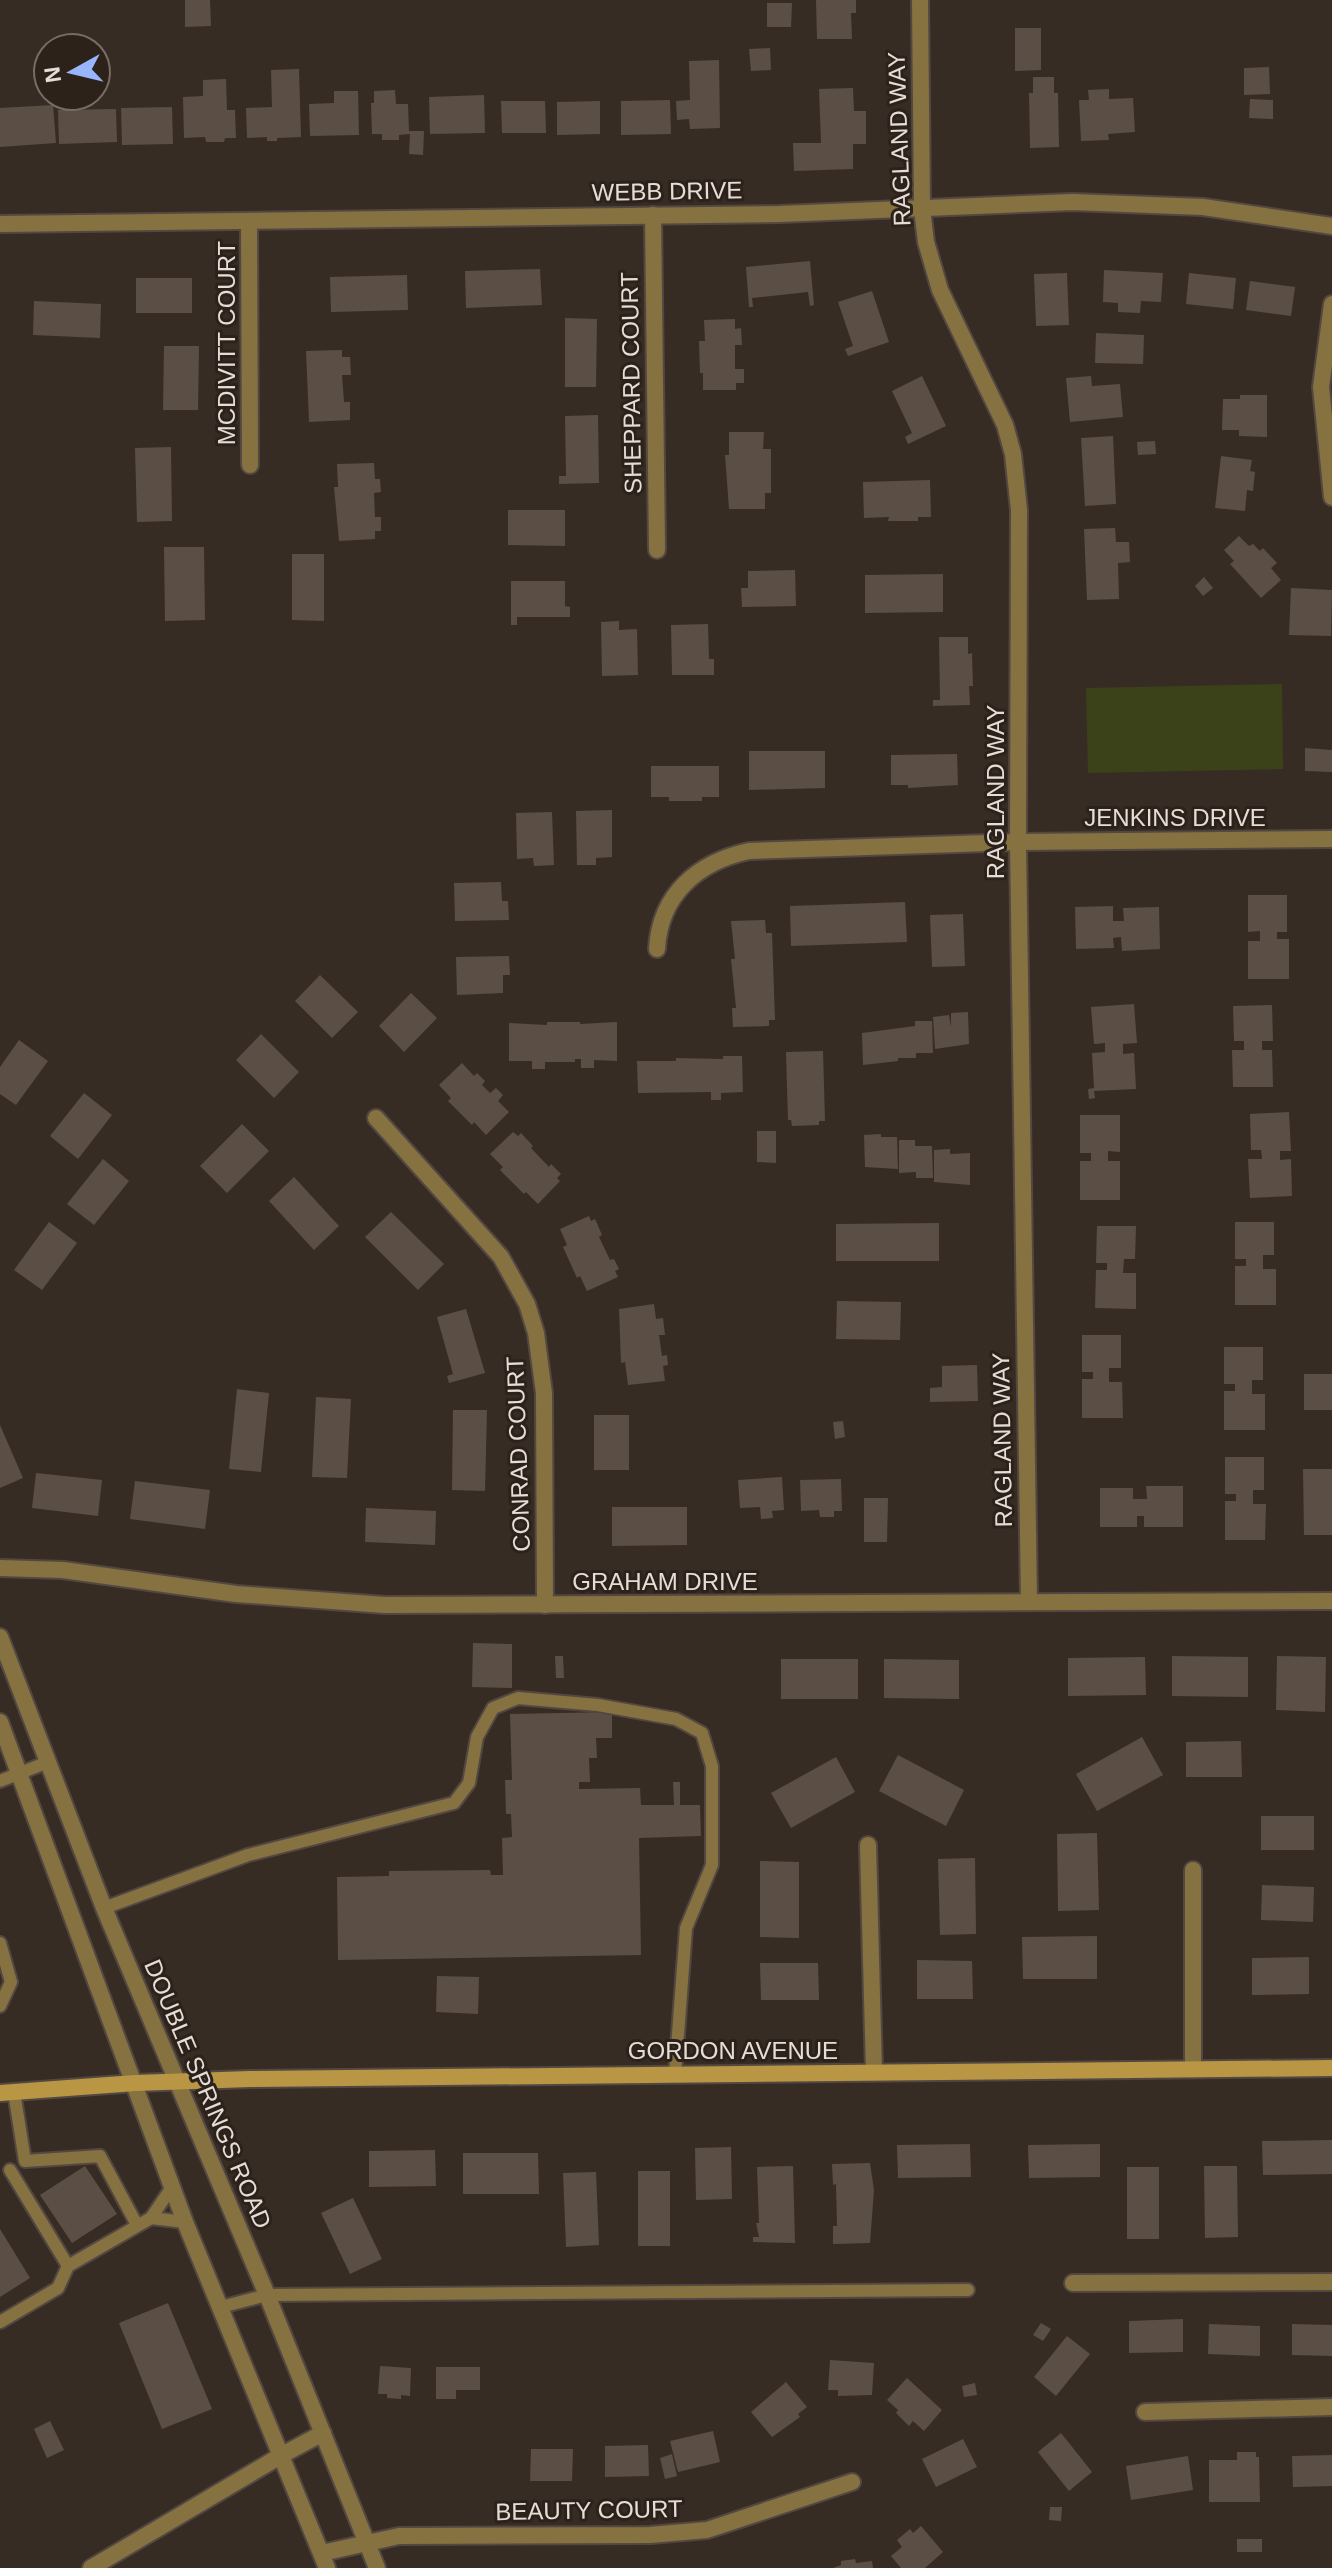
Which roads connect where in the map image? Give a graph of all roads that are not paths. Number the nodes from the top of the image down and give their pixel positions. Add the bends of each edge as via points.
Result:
1 (920, 0) edge
2 (922, 209) junction
3 (653, 215) junction
4 (249, 221) junction
5 (0, 224) edge
6 (1332, 226) edge
7 (1332, 304) edge
8 (250, 465) dead end
9 (1332, 497) edge
10 (657, 550) dead end
11 (1332, 839) edge
12 (1018, 842) junction
13 (657, 949) dead end
14 (376, 1118) dead end
15 (0, 1568) edge
16 (1332, 1601) edge
17 (1029, 1602) junction
18 (545, 1605) junction
19 (0, 1637) edge
20 (0, 1722) edge
21 (48, 1762) junction
22 (20, 1774) junction
23 (0, 1781) edge
24 (868, 1845) dead end
25 (1193, 1870) dead end
26 (104, 1908) junction
27 (0, 1943) edge
28 (0, 2006) edge
29 (1332, 2068) edge
30 (1193, 2069) junction
31 (874, 2072) junction
32 (675, 2074) junction
33 (177, 2081) junction
34 (135, 2083) junction
35 (7, 2092) edge
36 (25, 2161) junction
37 (5, 2173) edge
38 (114, 2183) junction
39 (172, 2187) junction
40 (102, 2190) dead end
41 (55, 2218) dead end
42 (151, 2218) junction
43 (185, 2222) junction
44 (43, 2225) junction
45 (137, 2225) junction
46 (68, 2266) junction
47 (1332, 2282) edge
48 (1073, 2283) dead end
49 (968, 2290) dead end
50 (267, 2295) junction
51 (221, 2307) junction
52 (0, 2322) edge
53 (1332, 2407) edge
54 (1145, 2412) dead end
55 (323, 2433) junction
56 (282, 2455) junction
57 (852, 2482) dead end
58 (367, 2541) junction
59 (324, 2560) edge
60 (91, 2568) edge
61 (377, 2568) edge

1 - 2 street, RAGLAND WAY
2 - 3 street, WEBB DRIVE
2 - 6 street, WEBB DRIVE via 1144,204
2 - 12 street, RAGLAND WAY via 940,290 994,397 1013,454 1019,510
3 - 4 street, WEBB DRIVE
3 - 10 street, SHEPPARD COURT
4 - 5 street, WEBB DRIVE
4 - 8 street, MCDIVITT COURT
7 - 9 street via 1321,387
11 - 12 street, JENKINS DRIVE
12 - 13 street, JENKINS DRIVE via 728,855 680,886 663,917
12 - 17 street, RAGLAND WAY
14 - 18 street, CONRAD COURT via 501,1257 527,1304 544,1393
15 - 18 street, GRAHAM DRIVE via 63,1570 346,1603
16 - 17 street, GRAHAM DRIVE
17 - 18 street, GRAHAM DRIVE
19 - 21 street, DOUBLE SPRINGS ROAD
20 - 22 street
21 - 22 lane
21 - 26 street, DOUBLE SPRINGS ROAD
22 - 23 lane
22 - 34 street
24 - 31 street
25 - 30 street
26 - 32 lane via 248,1855 454,1803 469,1783 477,1737 493,1708 518,1698 676,1719 702,1733 712,1766 712,1865 686,1928
26 - 33 street, DOUBLE SPRINGS ROAD
27 - 28 lane via 11,1982
29 - 30 main road, GORDON AVENUE
30 - 31 main road, GORDON AVENUE
31 - 32 main road, GORDON AVENUE
32 - 33 main road, GORDON AVENUE
33 - 34 main road, GORDON AVENUE
33 - 50 street, DOUBLE SPRINGS ROAD
34 - 35 main road, GORDON AVENUE
34 - 39 street
35 - 36 lane
36 - 37 lane
36 - 38 lane via 100,2156
37 - 44 lane
38 - 40 lane
38 - 45 lane
39 - 42 lane
39 - 43 street
41 - 44 lane
42 - 43 lane
42 - 45 lane
43 - 51 street
44 - 46 lane
45 - 46 lane
46 - 52 lane via 58,2288
47 - 48 street
49 - 50 lane
50 - 51 lane
50 - 55 street, DOUBLE SPRINGS ROAD
51 - 56 street
53 - 54 street
55 - 56 street
55 - 58 street, DOUBLE SPRINGS ROAD
56 - 59 street
56 - 60 street
57 - 58 street, BEAUTY COURT via 707,2530
58 - 59 street, BEAUTY COURT
58 - 61 street, DOUBLE SPRINGS ROAD

